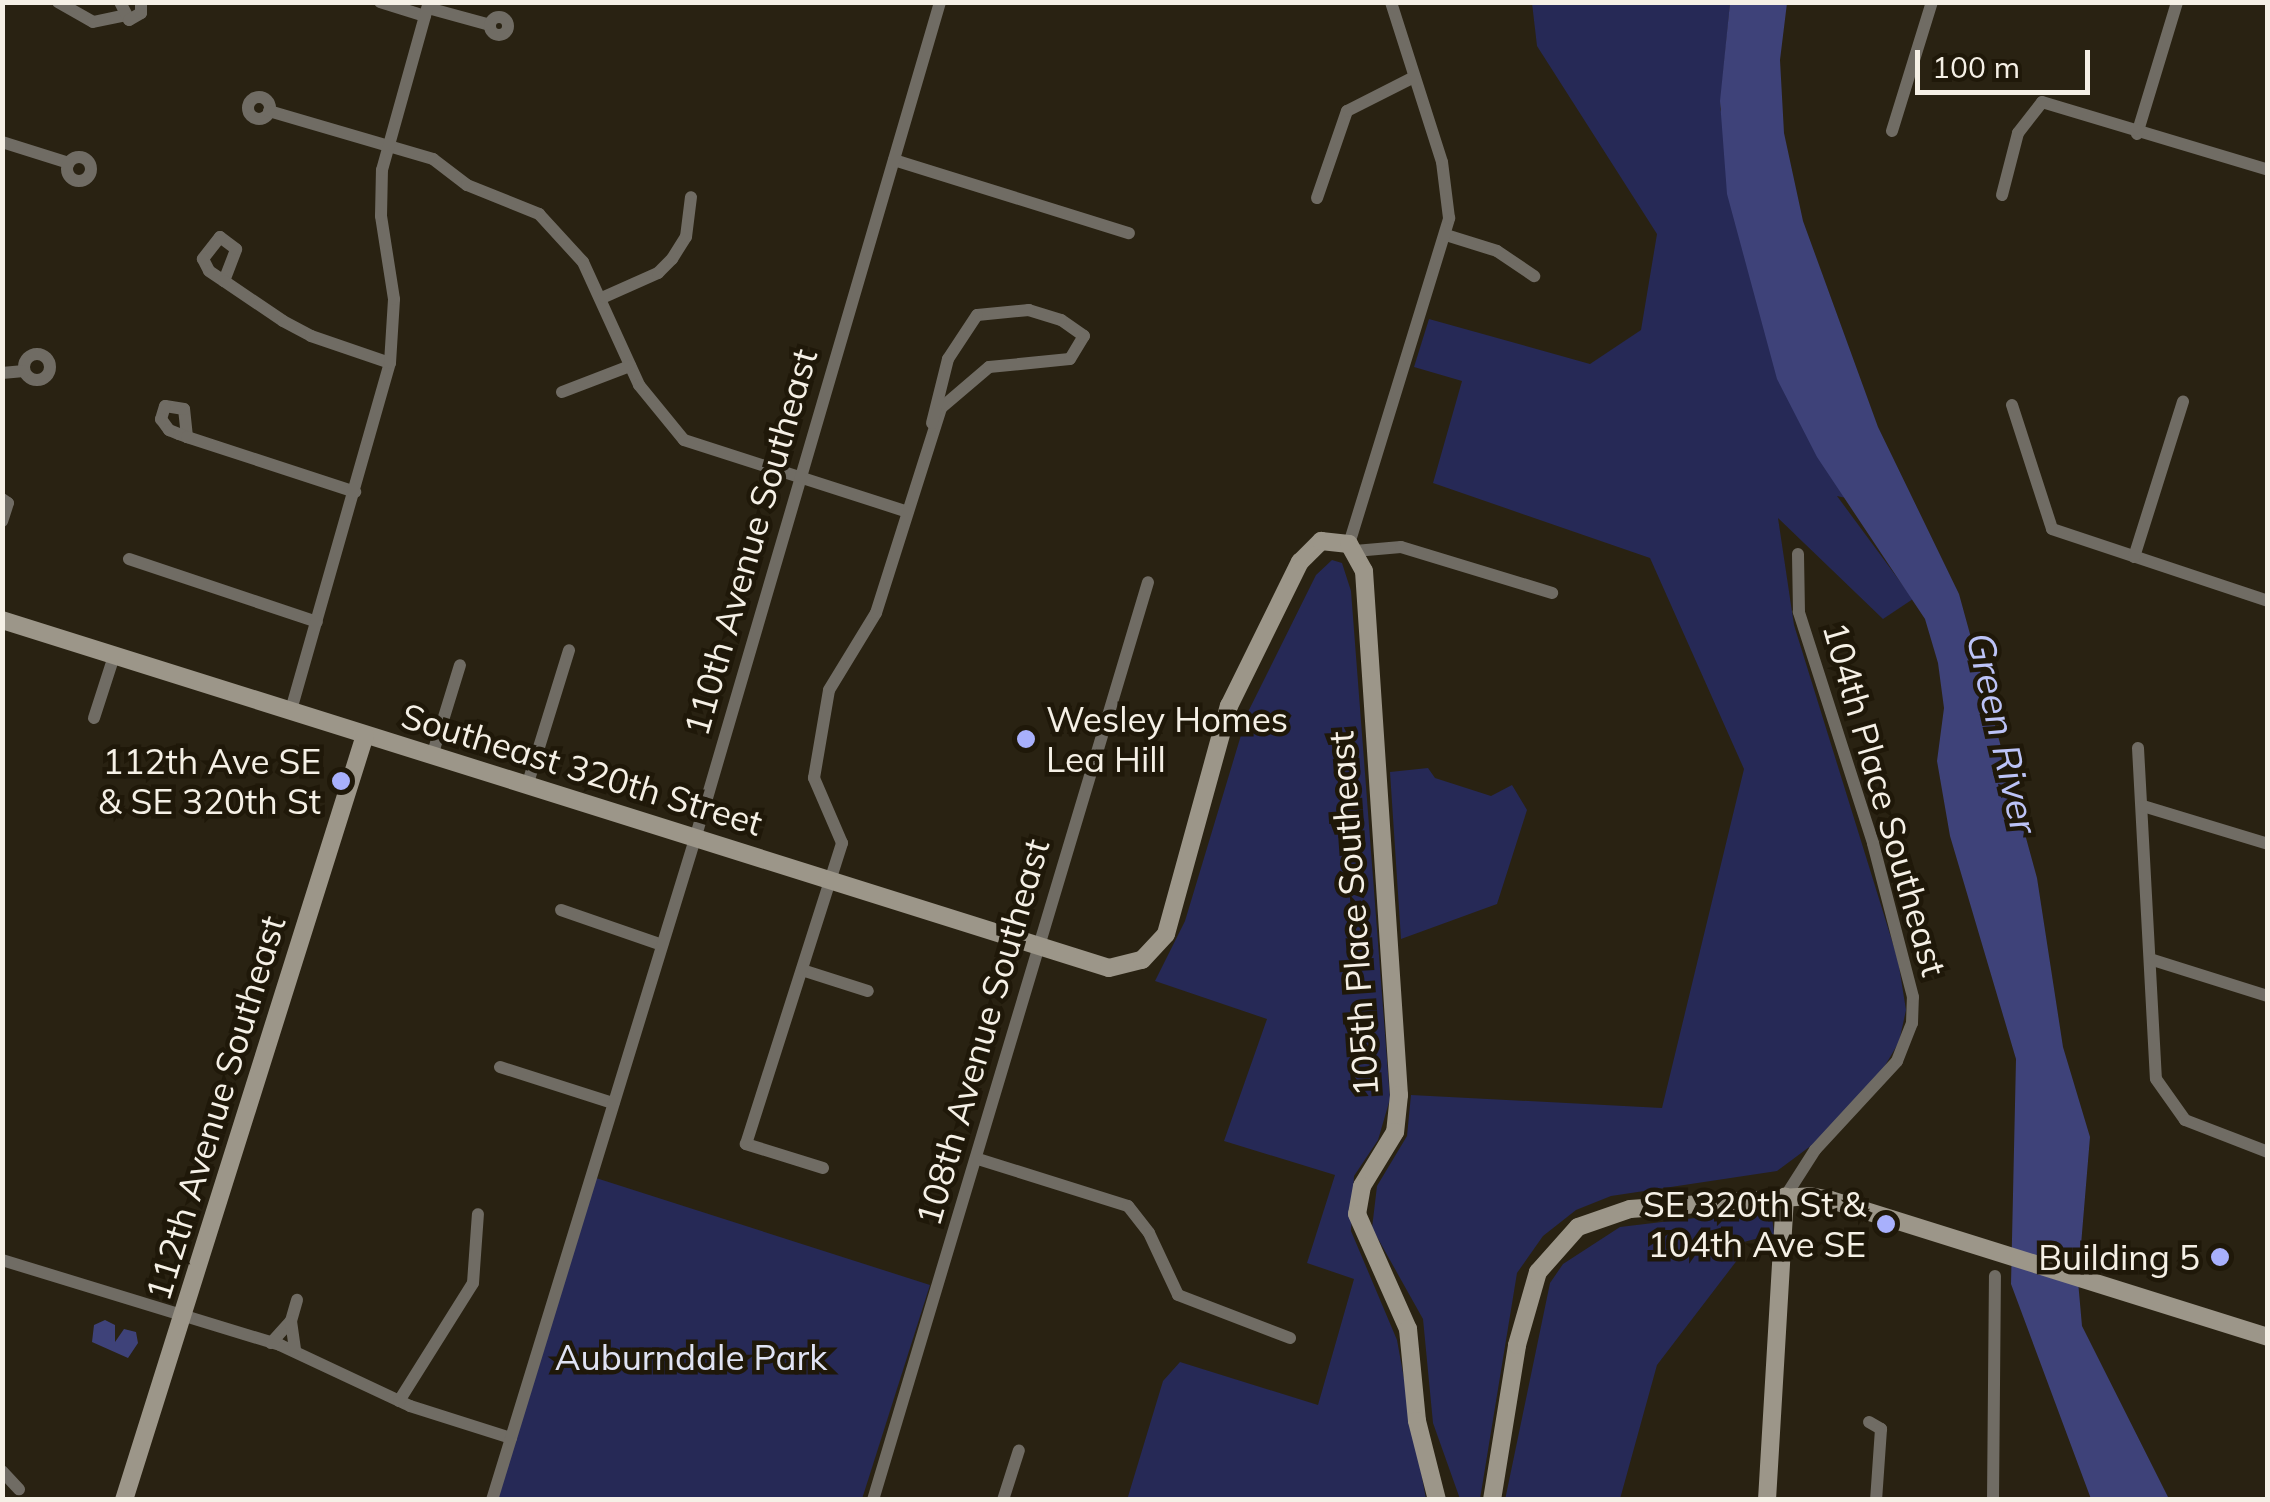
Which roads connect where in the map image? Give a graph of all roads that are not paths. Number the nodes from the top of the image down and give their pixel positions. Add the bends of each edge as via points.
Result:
1 (58, 2) edge
2 (141, 2) edge
3 (380, 2) edge
4 (940, 2) edge
5 (1391, 2) edge
6 (1932, 2) edge
7 (2177, 2) edge
8 (121, 9) edge
9 (427, 9) edge
10 (490, 25) dead end
11 (1414, 77) junction
12 (269, 112) dead end
13 (1892, 131) dead end
14 (2137, 134) junction
15 (2, 142) edge
16 (388, 146) junction
17 (894, 160) junction
18 (69, 163) dead end
19 (2268, 170) edge
20 (2002, 196) dead end
21 (691, 197) dead end
22 (1317, 198) dead end
23 (1129, 233) dead end
24 (1446, 235) junction
25 (1534, 276) dead end
26 (224, 281) dead end
27 (604, 297) junction
28 (390, 363) junction
29 (630, 366) junction
30 (24, 371) dead end
31 (2, 373) edge
32 (562, 392) dead end
33 (2183, 402) dead end
34 (2012, 406) dead end
35 (932, 423) junction
36 (187, 437) dead end
37 (798, 480) junction
38 (354, 492) junction
39 (2, 500) edge
40 (905, 511) junction
41 (2, 521) edge
42 (1352, 547) junction
43 (1798, 554) dead end
44 (2134, 557) junction
45 (128, 560) dead end
46 (1148, 582) dead end
47 (1552, 592) dead end
48 (2268, 601) edge
49 (2, 620) edge
50 (317, 622) junction
51 (569, 650) dead end
52 (114, 656) junction
53 (460, 665) dead end
54 (291, 710) junction
55 (94, 718) dead end
56 (365, 735) junction
57 (2138, 748) dead end
58 (432, 756) junction
59 (527, 786) junction
60 (2143, 806) junction
61 (695, 839) junction
62 (2268, 844) edge
63 (830, 880) junction
64 (561, 910) dead end
65 (662, 945) junction
66 (1036, 950) junction
67 (2153, 960) junction
68 (802, 970) junction
69 (868, 991) dead end
70 (2268, 996) edge
71 (500, 1067) dead end
72 (612, 1103) junction
73 (2268, 1152) edge
74 (978, 1159) junction
75 (823, 1168) dead end
76 (1785, 1197) junction
77 (478, 1214) dead end
78 (2, 1260) edge
79 (1995, 1276) dead end
80 (297, 1300) dead end
81 (184, 1318) junction
82 (291, 1321) junction
83 (2268, 1336) edge
84 (1290, 1338) dead end
85 (270, 1343) junction
86 (295, 1351) junction
87 (399, 1401) junction
88 (1869, 1422) dead end
89 (511, 1438) junction
90 (1019, 1450) dead end
91 (2, 1471) edge
92 (19, 1489) dead end
93 (124, 1500) edge
94 (492, 1500) edge
95 (873, 1500) edge
96 (1003, 1500) edge
97 (1437, 1500) edge
98 (1492, 1500) edge
99 (1768, 1500) edge
100 (1876, 1500) edge
101 (1993, 1500) edge

1 - 8 street via 93,22
2 - 8 street via 139,16
3 - 9 street
4 - 17 street, 110th Avenue Southeast
5 - 11 street
6 - 13 street
7 - 14 street
9 - 10 street
9 - 16 street
11 - 22 street via 1350,108
11 - 24 street via 1446,177
12 - 16 street
14 - 19 street
14 - 20 street via 2038,103 2018,133
15 - 18 street
16 - 27 street via 433,159 467,184 539,214 572,246
16 - 28 street via 380,195 394,300
17 - 23 street
17 - 37 street, 110th Avenue Southeast
21 - 27 street via 686,237 672,259 658,274
24 - 25 street via 1497,251
24 - 42 street
26 - 28 street via 311,336
27 - 29 street
28 - 38 street
29 - 32 street
29 - 37 street via 662,420 684,440
30 - 31 street
33 - 44 street
34 - 44 street via 2052,528
35 - 35 street via 972,376 1011,361 1070,358 1084,336 1029,310 977,315 948,360
35 - 40 street
36 - 38 street
37 - 40 street
37 - 61 street, 110th Avenue Southeast
38 - 50 street
39 - 41 street via 8,504
40 - 63 street via 876,612 829,690 814,778 841,836
42 - 47 street via 1401,546
42 - 66 street, Southeast 320th Street via 1333,539 1310,549 1246,664 1220,730 1162,941 1142,960 1109,968
42 - 97 street, 105th Place Southeast via 1365,582 1399,1095 1395,1132 1362,1186 1357,1214 1408,1329 1417,1421
43 - 76 street, 104th Place Southeast via 1799,612 1873,843 1913,998 1897,1061 1815,1150
44 - 48 street
45 - 50 street
46 - 66 street, 108th Avenue Southeast
49 - 52 street, Southeast 320th Street
50 - 54 street
51 - 59 street
52 - 54 street, Southeast 320th Street
52 - 55 street
53 - 58 street
54 - 56 street, Southeast 320th Street
56 - 58 street, Southeast 320th Street
56 - 81 street, 112th Avenue Southeast
57 - 60 street
58 - 59 street, Southeast 320th Street
59 - 61 street, Southeast 320th Street
60 - 62 street
60 - 67 street
61 - 63 street, Southeast 320th Street
61 - 65 street, 110th Avenue Southeast
63 - 66 street, Southeast 320th Street
63 - 68 street
64 - 65 street
65 - 72 street, 110th Avenue Southeast
66 - 74 street, 108th Avenue Southeast
67 - 70 street
67 - 73 street via 2156,1079 2180,1116
68 - 69 street
68 - 75 street via 746,1144
71 - 72 street
72 - 89 street, 110th Avenue Southeast
74 - 84 street via 1128,1206 1149,1233 1178,1295
74 - 95 street, 108th Avenue Southeast
76 - 83 street via 1832,1200
76 - 98 street via 1630,1209 1598,1216 1560,1241 1538,1272 1524,1316
76 - 99 street
77 - 87 street via 474,1283
78 - 81 street
79 - 101 street
80 - 82 street
81 - 85 street
81 - 93 street, 112th Avenue Southeast
82 - 85 street
82 - 86 street
85 - 86 street
86 - 87 street
87 - 89 street
88 - 100 street via 1881,1429
89 - 94 street, 110th Avenue Southeast
90 - 96 street
91 - 92 street

